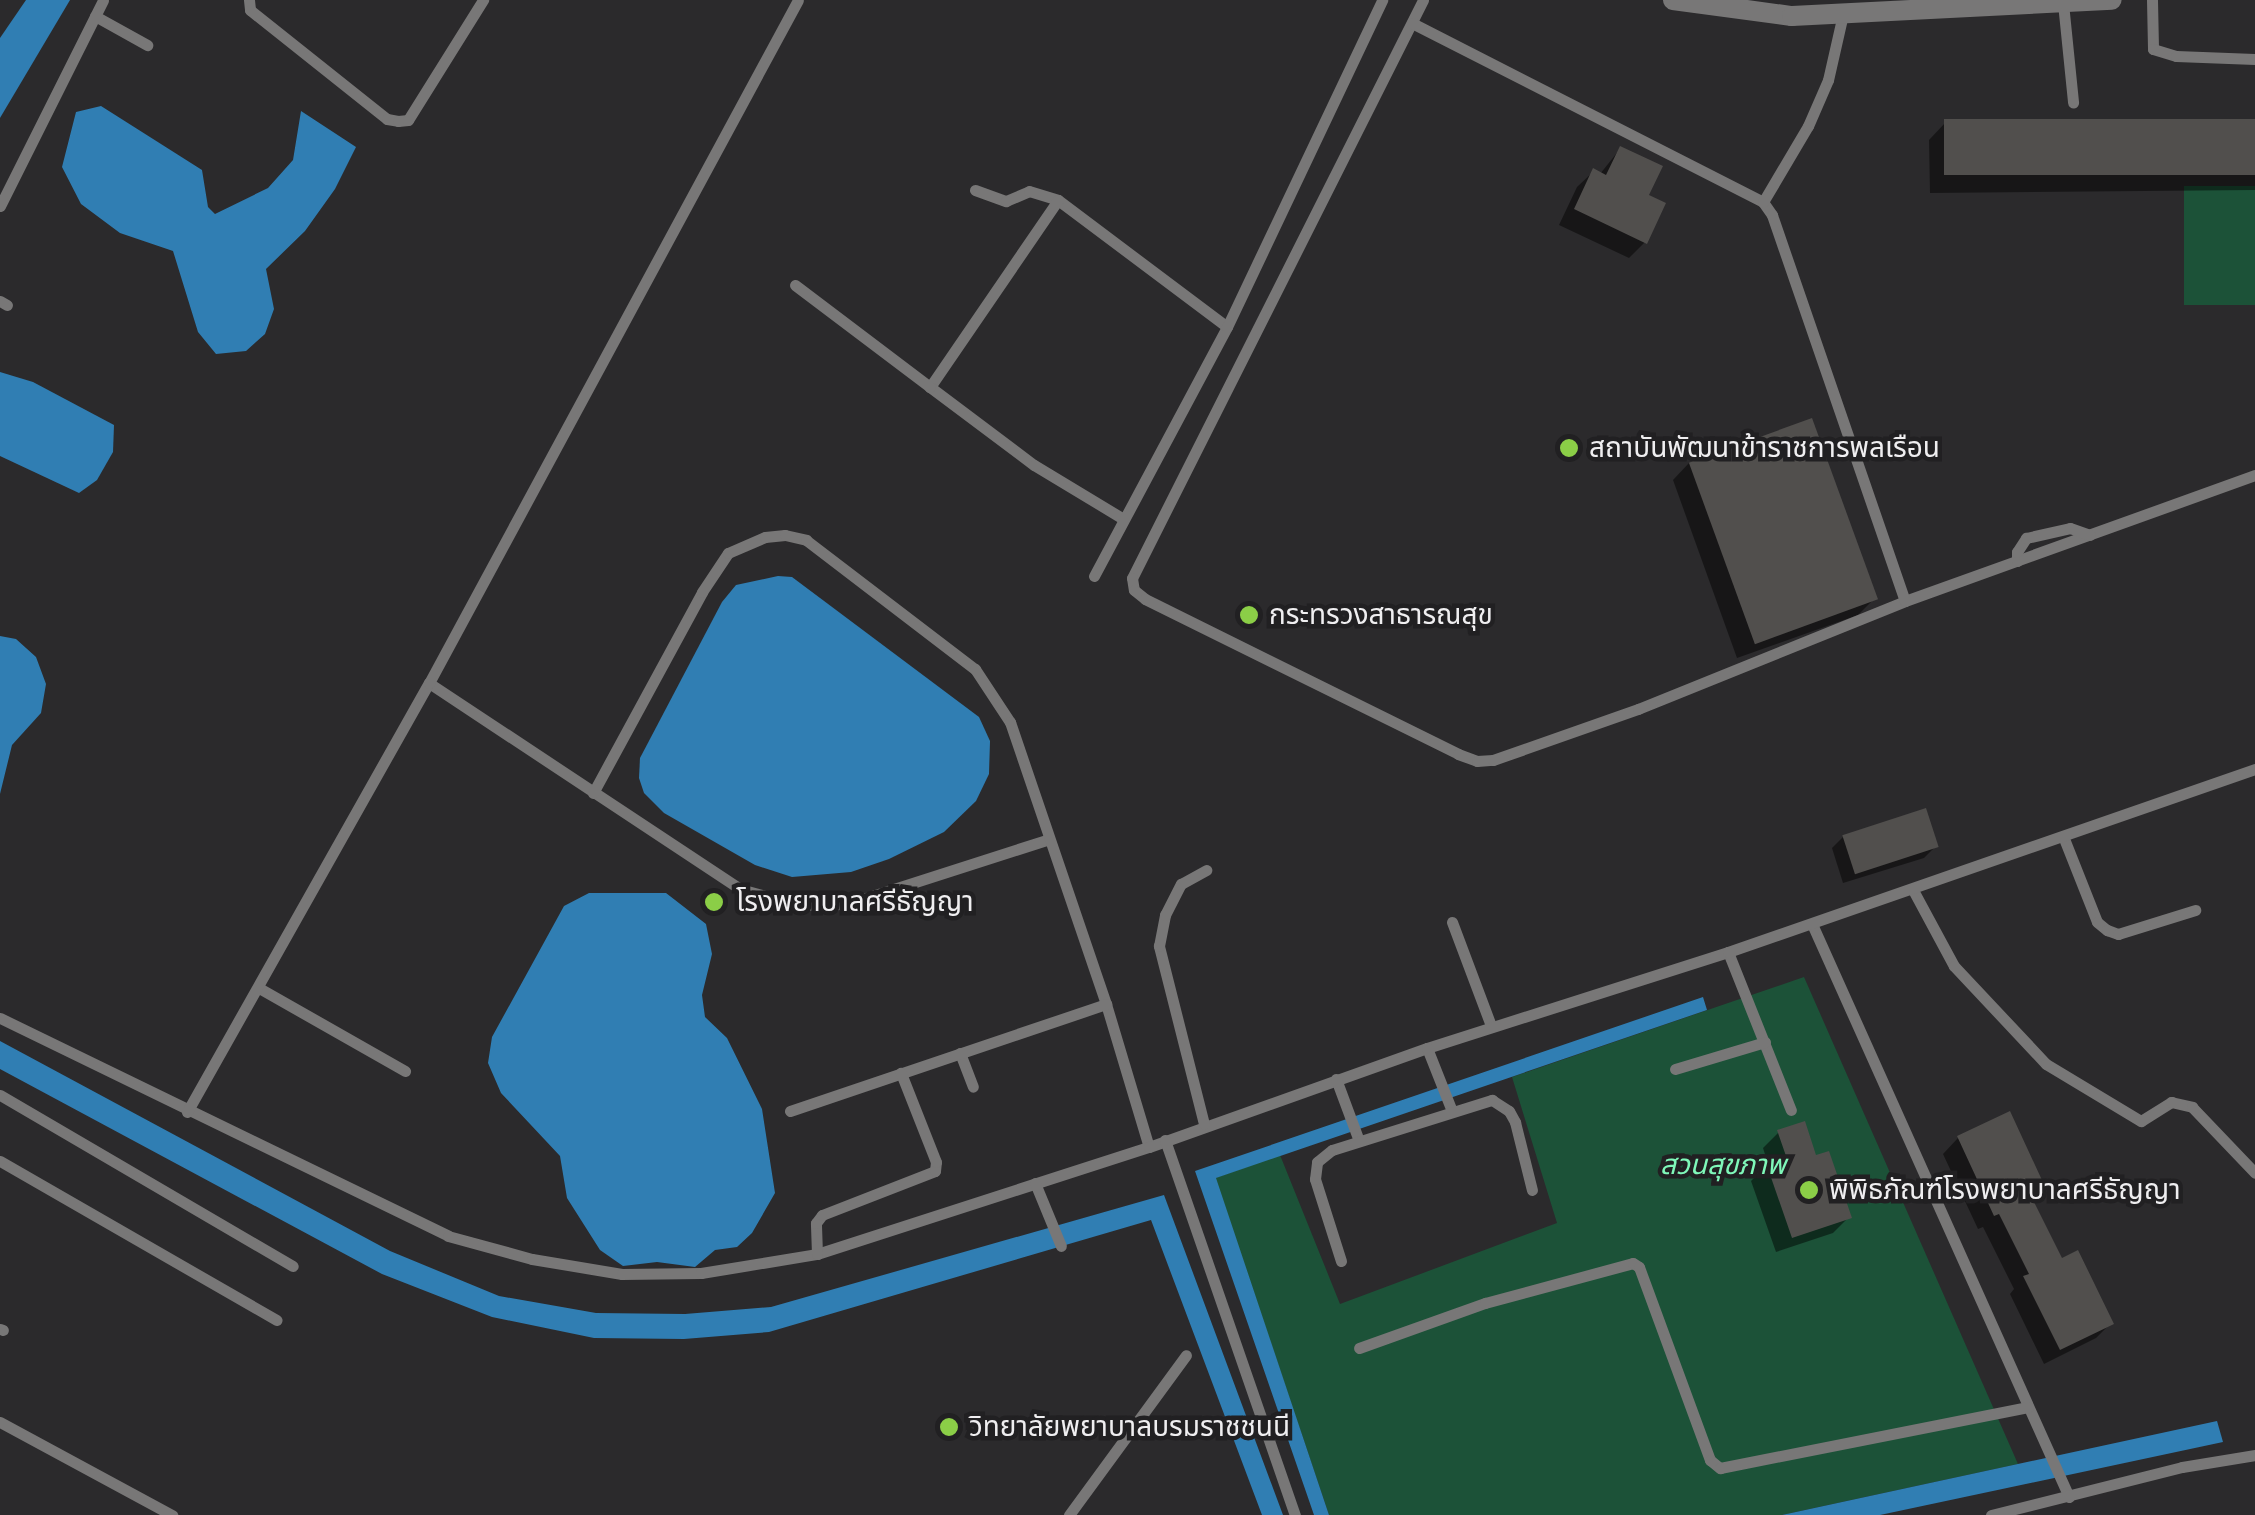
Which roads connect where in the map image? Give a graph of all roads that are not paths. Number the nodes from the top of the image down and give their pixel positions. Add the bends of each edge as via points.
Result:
1 (103, 0) edge
2 (248, 0) edge
3 (483, 0) edge
4 (798, 0) edge
5 (1382, 0) edge
6 (1423, 0) edge
7 (1673, 0) edge
8 (2112, 0) edge
9 (2152, 0) edge
10 (2063, 2) junction
11 (1843, 14) junction
12 (95, 16) junction
13 (1412, 24) junction
14 (148, 45) dead end
15 (2255, 59) edge
16 (2072, 102) dead end
17 (975, 190) dead end
18 (1058, 200) junction
19 (1763, 202) junction
20 (0, 206) edge
21 (796, 285) dead end
22 (1227, 327) junction
23 (930, 387) junction
24 (2255, 475) edge
25 (1122, 518) junction
26 (2090, 535) junction
27 (2017, 562) junction
28 (1094, 576) dead end
29 (1904, 601) junction
30 (429, 683) junction
31 (2255, 770) edge
32 (593, 793) junction
33 (2062, 836) junction
34 (1048, 839) junction
35 (1206, 870) dead end
36 (1913, 890) junction
37 (2195, 910) dead end
38 (1452, 922) dead end
39 (1812, 924) junction
40 (1728, 952) junction
41 (258, 988) junction
42 (1106, 1004) junction
43 (0, 1018) edge
44 (1492, 1026) junction
45 (1765, 1042) junction
46 (1427, 1048) junction
47 (960, 1053) junction
48 (1675, 1069) dead end
49 (405, 1071) dead end
50 (901, 1073) junction
51 (1336, 1079) junction
52 (973, 1087) dead end
53 (0, 1095) edge
54 (1450, 1107) junction
55 (1791, 1110) dead end
56 (790, 1111) dead end
57 (187, 1112) junction
58 (1204, 1124) junction
59 (1358, 1138) junction
60 (1165, 1140) junction
61 (1149, 1147) junction
62 (0, 1161) edge
63 (2255, 1174) edge
64 (1037, 1188) junction
65 (1532, 1190) dead end
66 (1061, 1246) dead end
67 (817, 1254) junction
68 (1342, 1261) dead end
69 (293, 1266) dead end
70 (277, 1320) dead end
71 (1359, 1348) dead end
72 (1186, 1354) dead end
73 (2028, 1406) junction
74 (0, 1422) edge
75 (2255, 1455) edge
76 (2068, 1496) junction
77 (1072, 1514) edge
78 (172, 1515) edge
79 (1295, 1515) edge
80 (1991, 1515) edge

1 - 12 lane
2 - 3 lane via 250,10 387,120 398,121 408,120
4 - 30 lane
5 - 22 lane
6 - 13 lane
7 - 11 street via 1792,16
8 - 10 street
9 - 15 lane via 2153,49
10 - 11 street
10 - 16 lane
11 - 19 lane via 1828,80
12 - 14 lane
12 - 20 lane
13 - 19 lane
13 - 29 lane via 1146,548 1132,578 1134,590 1476,761 1638,709
17 - 18 lane via 1006,201 1029,192
18 - 22 lane
18 - 23 lane
19 - 29 lane
21 - 23 lane
22 - 25 lane
23 - 25 lane via 1034,465
24 - 26 lane
25 - 28 lane
26 - 27 lane
26 - 27 lane via 2070,528 2026,538
27 - 29 lane
30 - 32 lane
30 - 41 lane
31 - 33 lane
32 - 34 lane via 740,889 800,906 847,904
32 - 34 lane via 728,553 784,535 806,540 974,669 1010,722
33 - 36 lane
33 - 37 lane via 2097,922 2107,930 2118,934
34 - 42 lane
35 - 58 lane via 1181,884 1159,946
36 - 39 lane
36 - 63 lane via 1954,966 2046,1064 2141,1121 2170,1102 2192,1106
38 - 44 lane
39 - 40 lane
39 - 73 lane
40 - 44 lane
40 - 45 lane
41 - 49 lane
41 - 57 lane
42 - 47 lane
42 - 61 lane
43 - 57 lane
44 - 46 lane
45 - 48 lane
45 - 55 lane
46 - 51 lane
46 - 54 lane
47 - 50 lane
47 - 52 lane
50 - 56 lane
50 - 67 lane via 935,1171 822,1215
51 - 58 lane
51 - 59 lane
53 - 69 lane
54 - 59 lane
54 - 65 lane via 1492,1100 1509,1111
57 - 67 lane via 448,1236 532,1260 622,1274 701,1273
58 - 60 lane
59 - 68 lane via 1321,1156 1315,1168
60 - 61 lane
60 - 79 lane
61 - 64 lane
62 - 70 lane
64 - 66 lane
64 - 67 lane
71 - 73 lane via 1633,1263 1710,1460 1720,1468
72 - 77 lane
73 - 76 lane
74 - 78 lane
75 - 76 lane
76 - 80 lane

